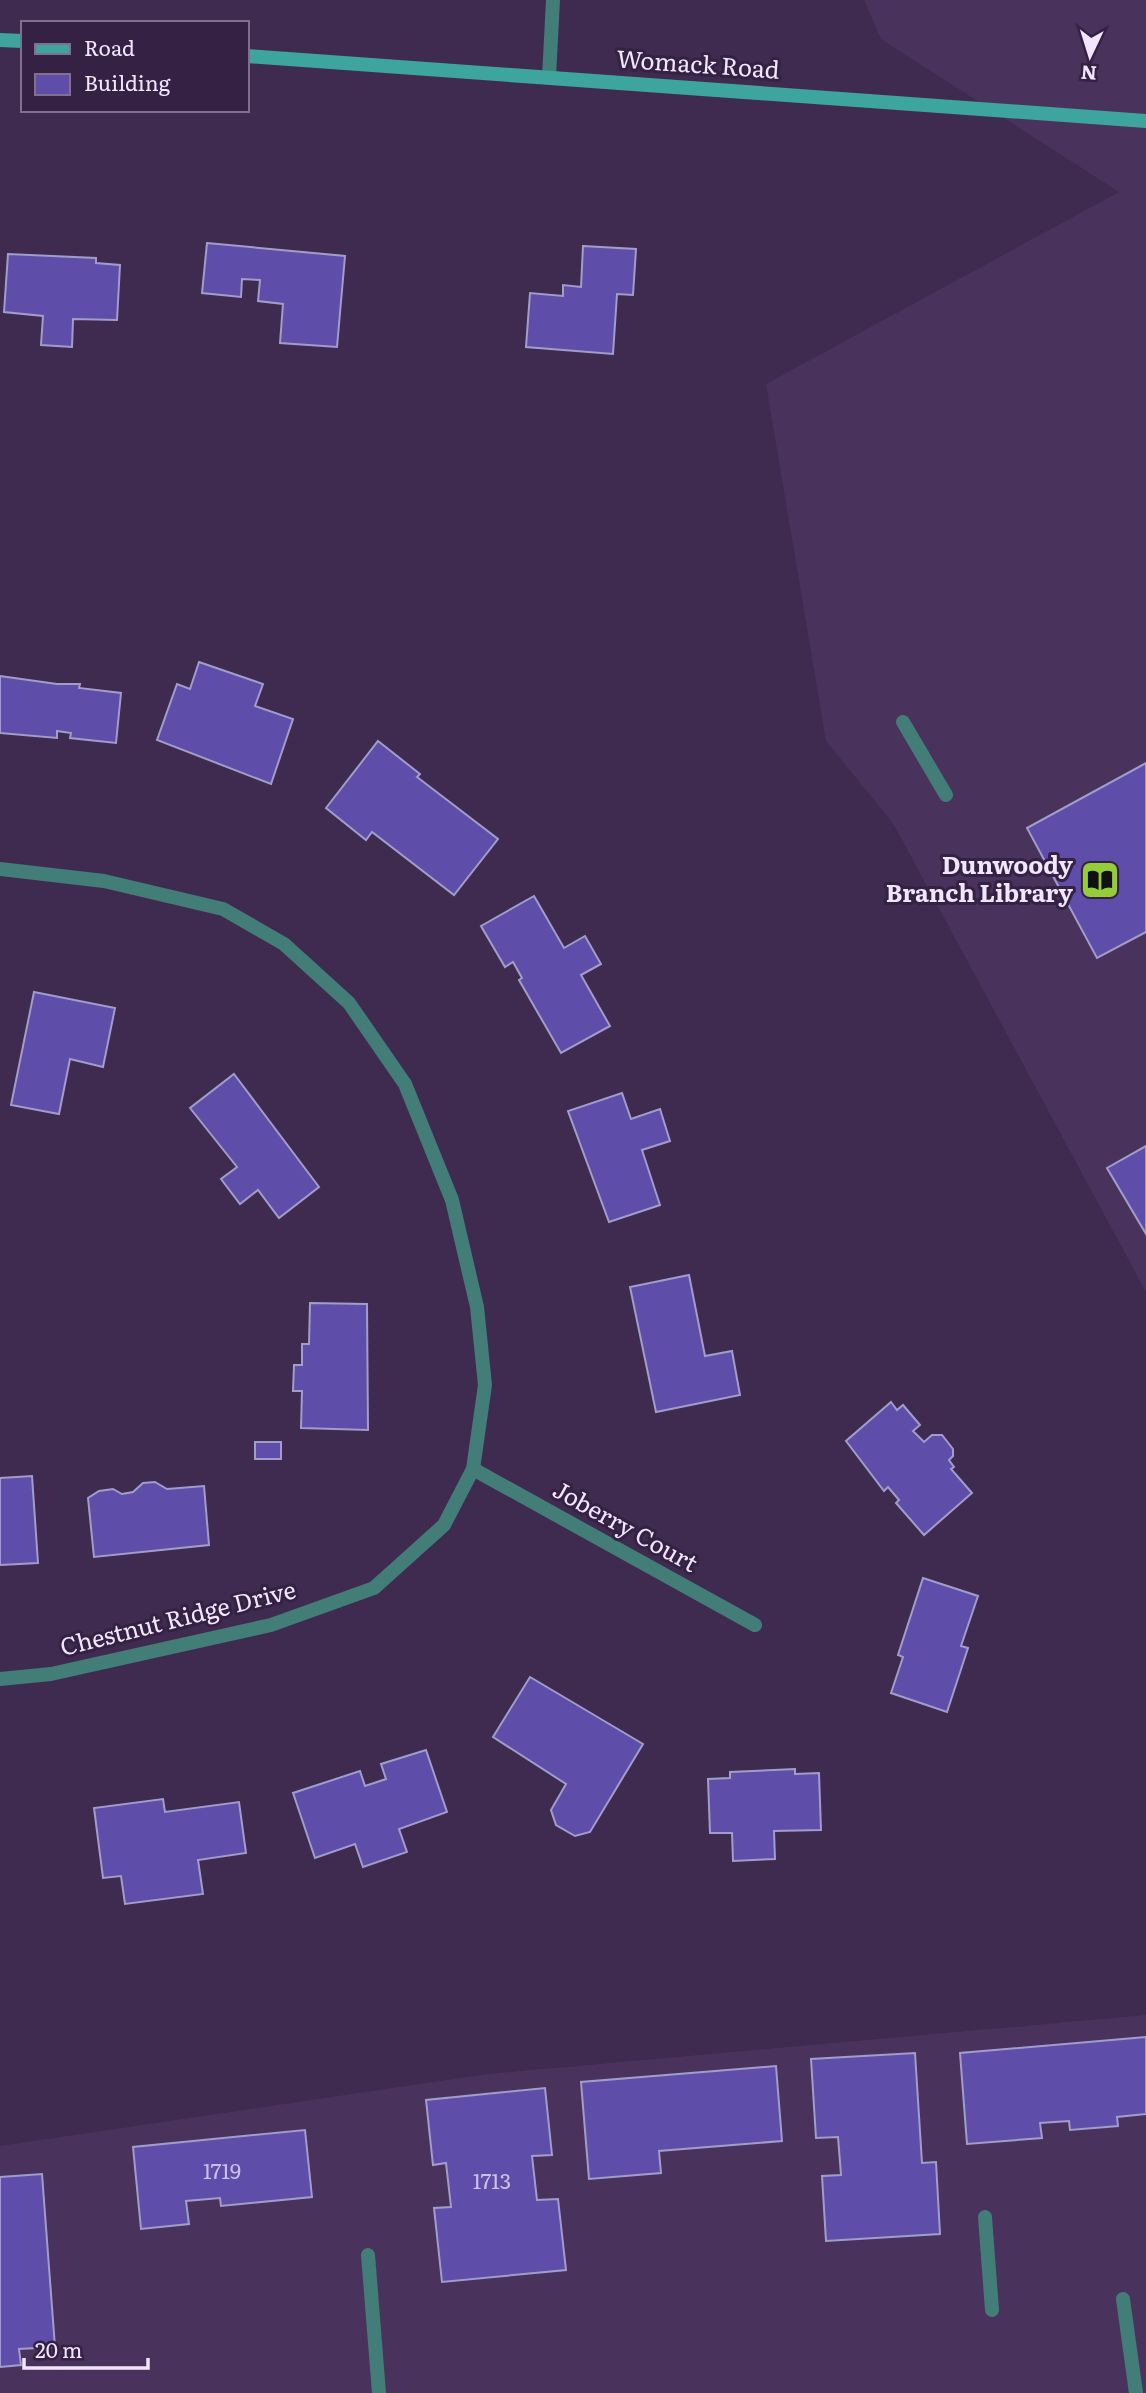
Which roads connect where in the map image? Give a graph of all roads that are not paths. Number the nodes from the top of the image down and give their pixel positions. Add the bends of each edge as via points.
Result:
1 (553, 0) edge
2 (0, 40) edge
3 (21, 41) edge
4 (248, 56) edge
5 (549, 77) junction
6 (1146, 121) edge
7 (903, 722) dead end
8 (946, 794) dead end
9 (0, 869) edge
10 (473, 1469) junction
11 (755, 1625) dead end
12 (0, 1679) edge
13 (985, 2217) dead end
14 (368, 2255) dead end
15 (1123, 2299) dead end
16 (992, 2310) dead end
17 (379, 2393) edge
18 (1136, 2393) edge

1 - 5 street
2 - 3 street
4 - 5 street, Womack Road
5 - 6 street, Womack Road
7 - 8 street
9 - 10 street, Chestnut Ridge Drive via 104,881 223,909 284,944 349,1003 405,1084 452,1200 477,1307 485,1385
10 - 11 street, Joberry Court
10 - 12 street, Chestnut Ridge Drive via 444,1525 374,1588 271,1625 51,1674
13 - 16 street
14 - 17 street
15 - 18 street

